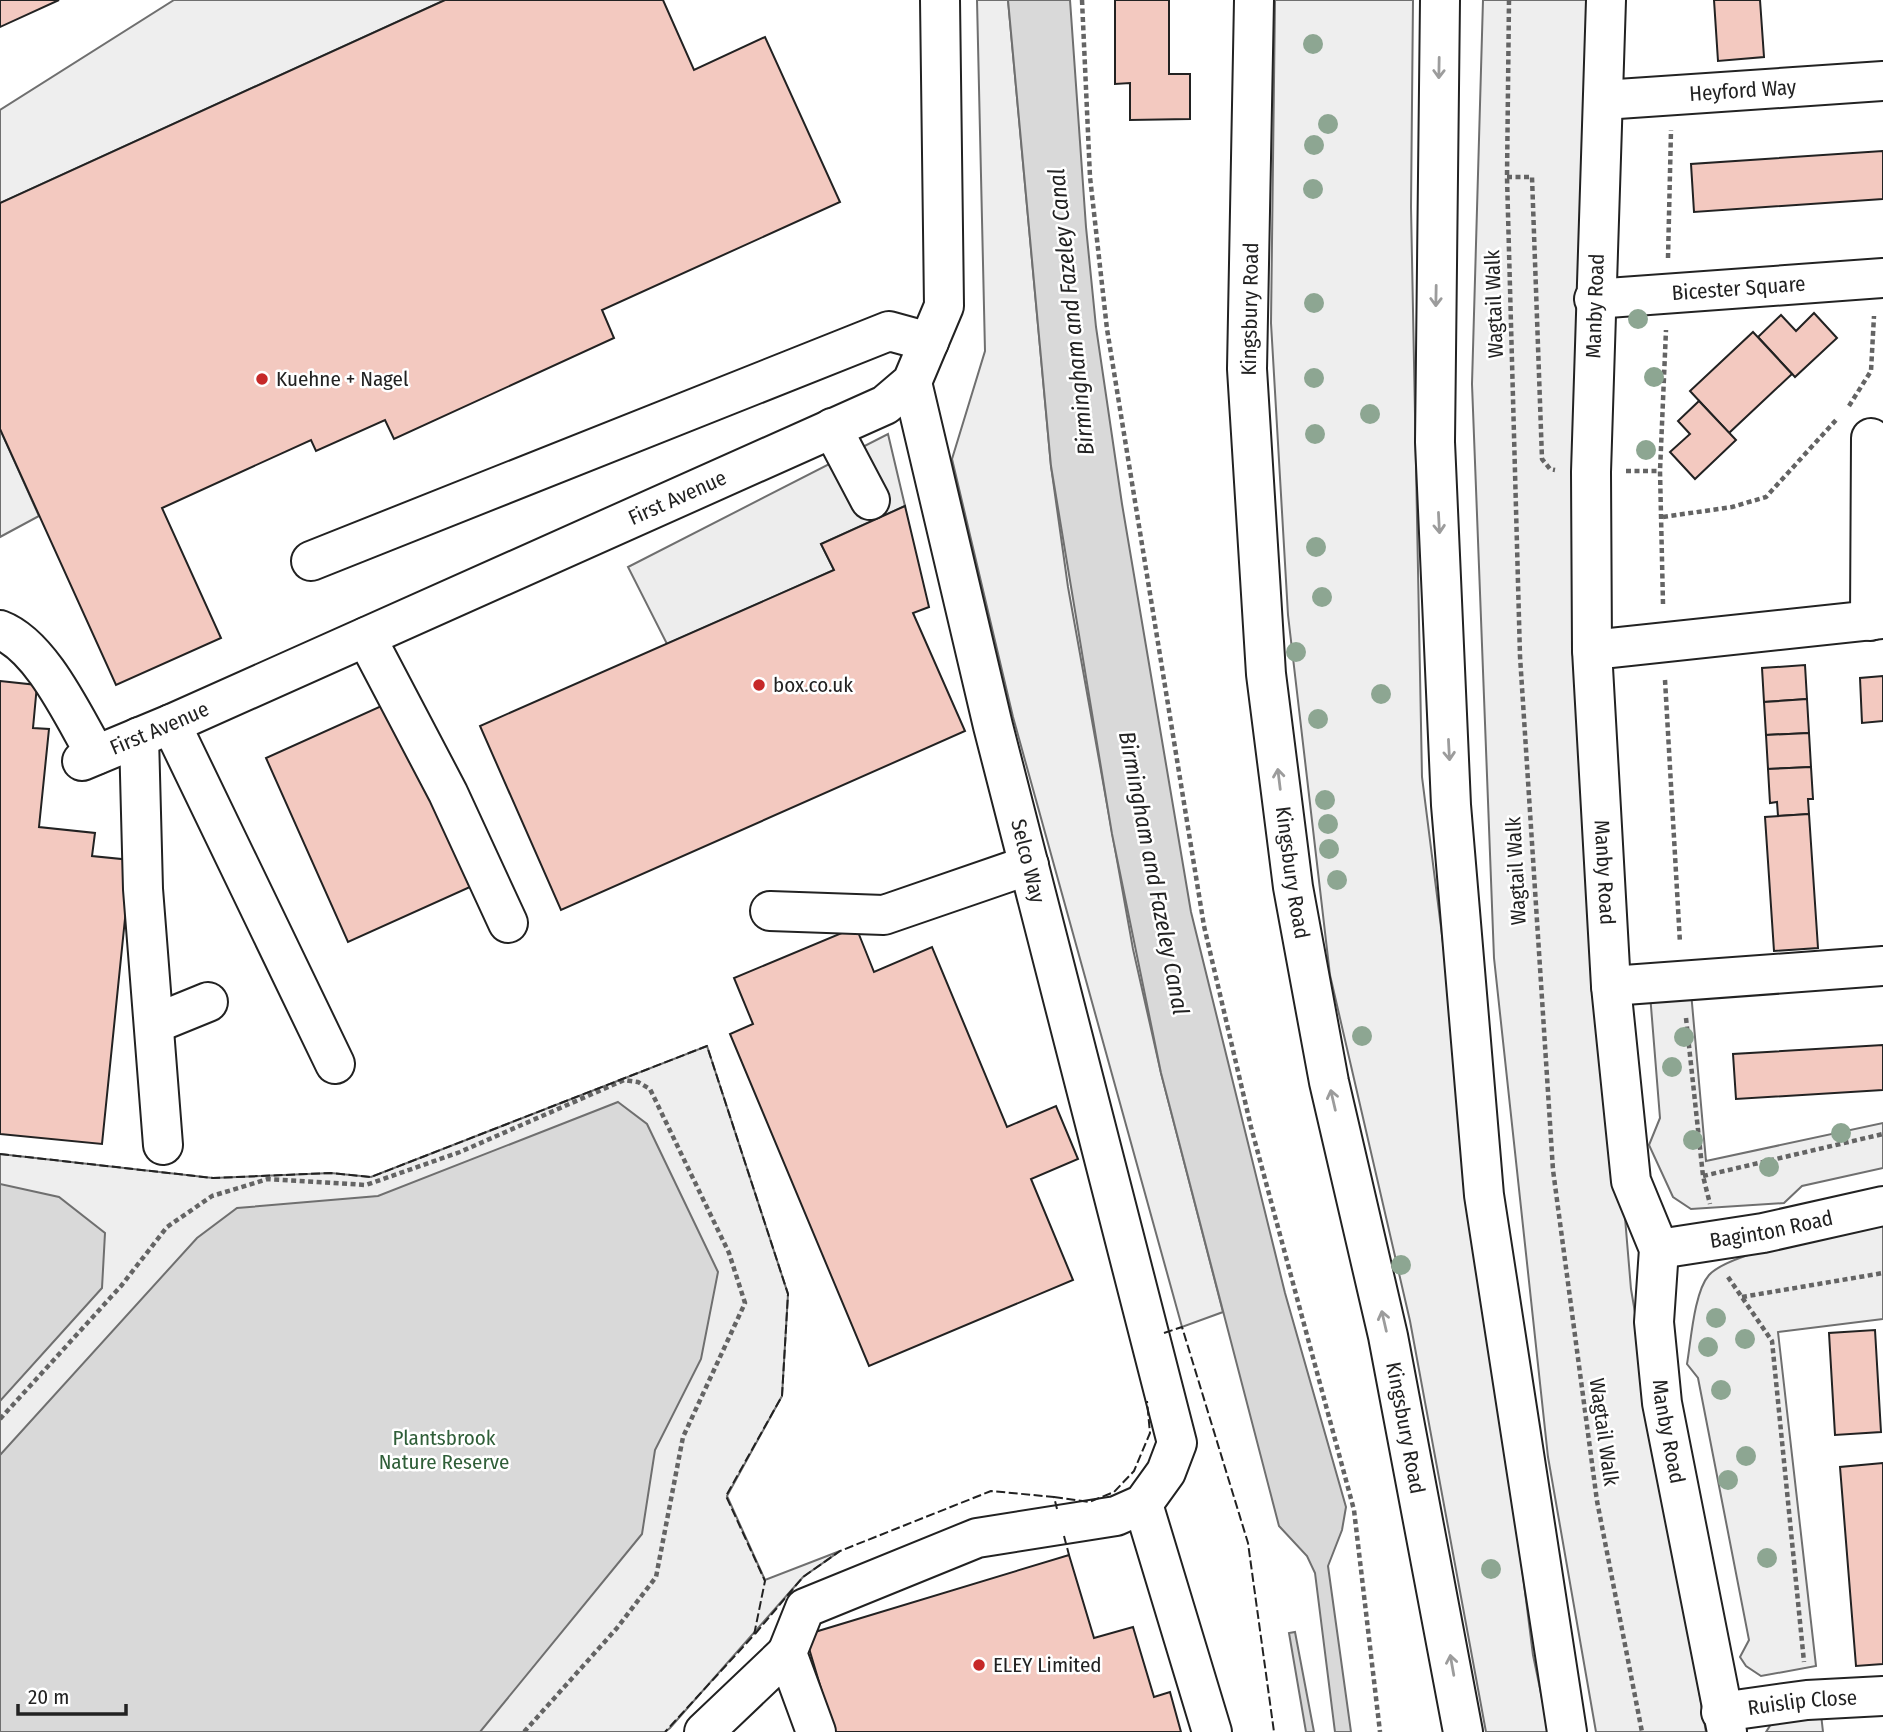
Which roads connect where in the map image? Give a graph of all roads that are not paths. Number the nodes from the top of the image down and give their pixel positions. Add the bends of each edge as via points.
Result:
1 (940, 0) edge
2 (1254, 0) edge
3 (1440, 0) edge
4 (1606, 0) edge
5 (1883, 81) edge
6 (1603, 100) junction
7 (1878, 278) edge
8 (1594, 299) junction
9 (929, 342) junction
10 (912, 382) junction
11 (832, 429) junction
12 (1871, 438) dead end
13 (870, 500) dead end
14 (311, 561) dead end
15 (1876, 620) edge
16 (0, 630) edge
17 (366, 637) junction
18 (1592, 650) junction
19 (155, 731) junction
20 (1029, 865) junction
21 (771, 911) dead end
22 (508, 923) dead end
23 (1883, 966) edge
24 (1611, 986) junction
25 (208, 1002) dead end
26 (154, 1024) junction
27 (335, 1064) dead end
28 (163, 1145) dead end
29 (1883, 1206) edge
30 (1659, 1250) junction
31 (1143, 1504) junction
32 (787, 1653) junction
33 (1883, 1696) edge
34 (1724, 1722) edge
35 (704, 1732) edge
36 (816, 1732) edge
37 (1212, 1732) edge
38 (1463, 1732) edge
39 (1567, 1732) edge

1 - 9 main road, First Avenue via 944,306
38 -> 2 main road, Kingsbury Road via 1401,1402 1329,1082 1295,900 1266,674 1247,369
3 -> 39 main road via 1435,442 1451,805 1484,1195
4 - 6 main road, Manby Road
5 - 6 main road, Heyford Way
6 - 8 main road, Manby Road
7 - 8 main road, Bicester Square
8 - 18 main road, Manby Road
9 - 10 main road, First Avenue
9 - 14 main road via 889,331
10 - 11 main road, First Avenue via 885,405
10 - 20 main road, Selco Way
11 - 13 main road
11 - 17 main road, First Avenue
12 - 15 main road
15 - 18 main road
16 - 19 main road, First Avenue via 21,643 44,668 89,758
17 - 19 main road, First Avenue
17 - 22 main road via 448,793
18 - 24 main road, Manby Road
19 - 26 main road via 143,889
19 - 27 main road via 220,824
20 - 21 main road via 884,915
20 - 31 main road, Selco Way via 1177,1443 1166,1472
23 - 24 main road
24 - 30 main road, Manby Road via 1632,1181
25 - 26 main road
26 - 28 main road
29 - 30 main road, Baginton Road
30 - 34 main road, Manby Road via 1654,1322 1662,1403
31 - 32 main road via 1116,1516 977,1538 805,1608
31 - 37 main road
32 - 35 main road
32 - 36 main road
33 - 34 main road, Ruislip Close via 1807,1700

